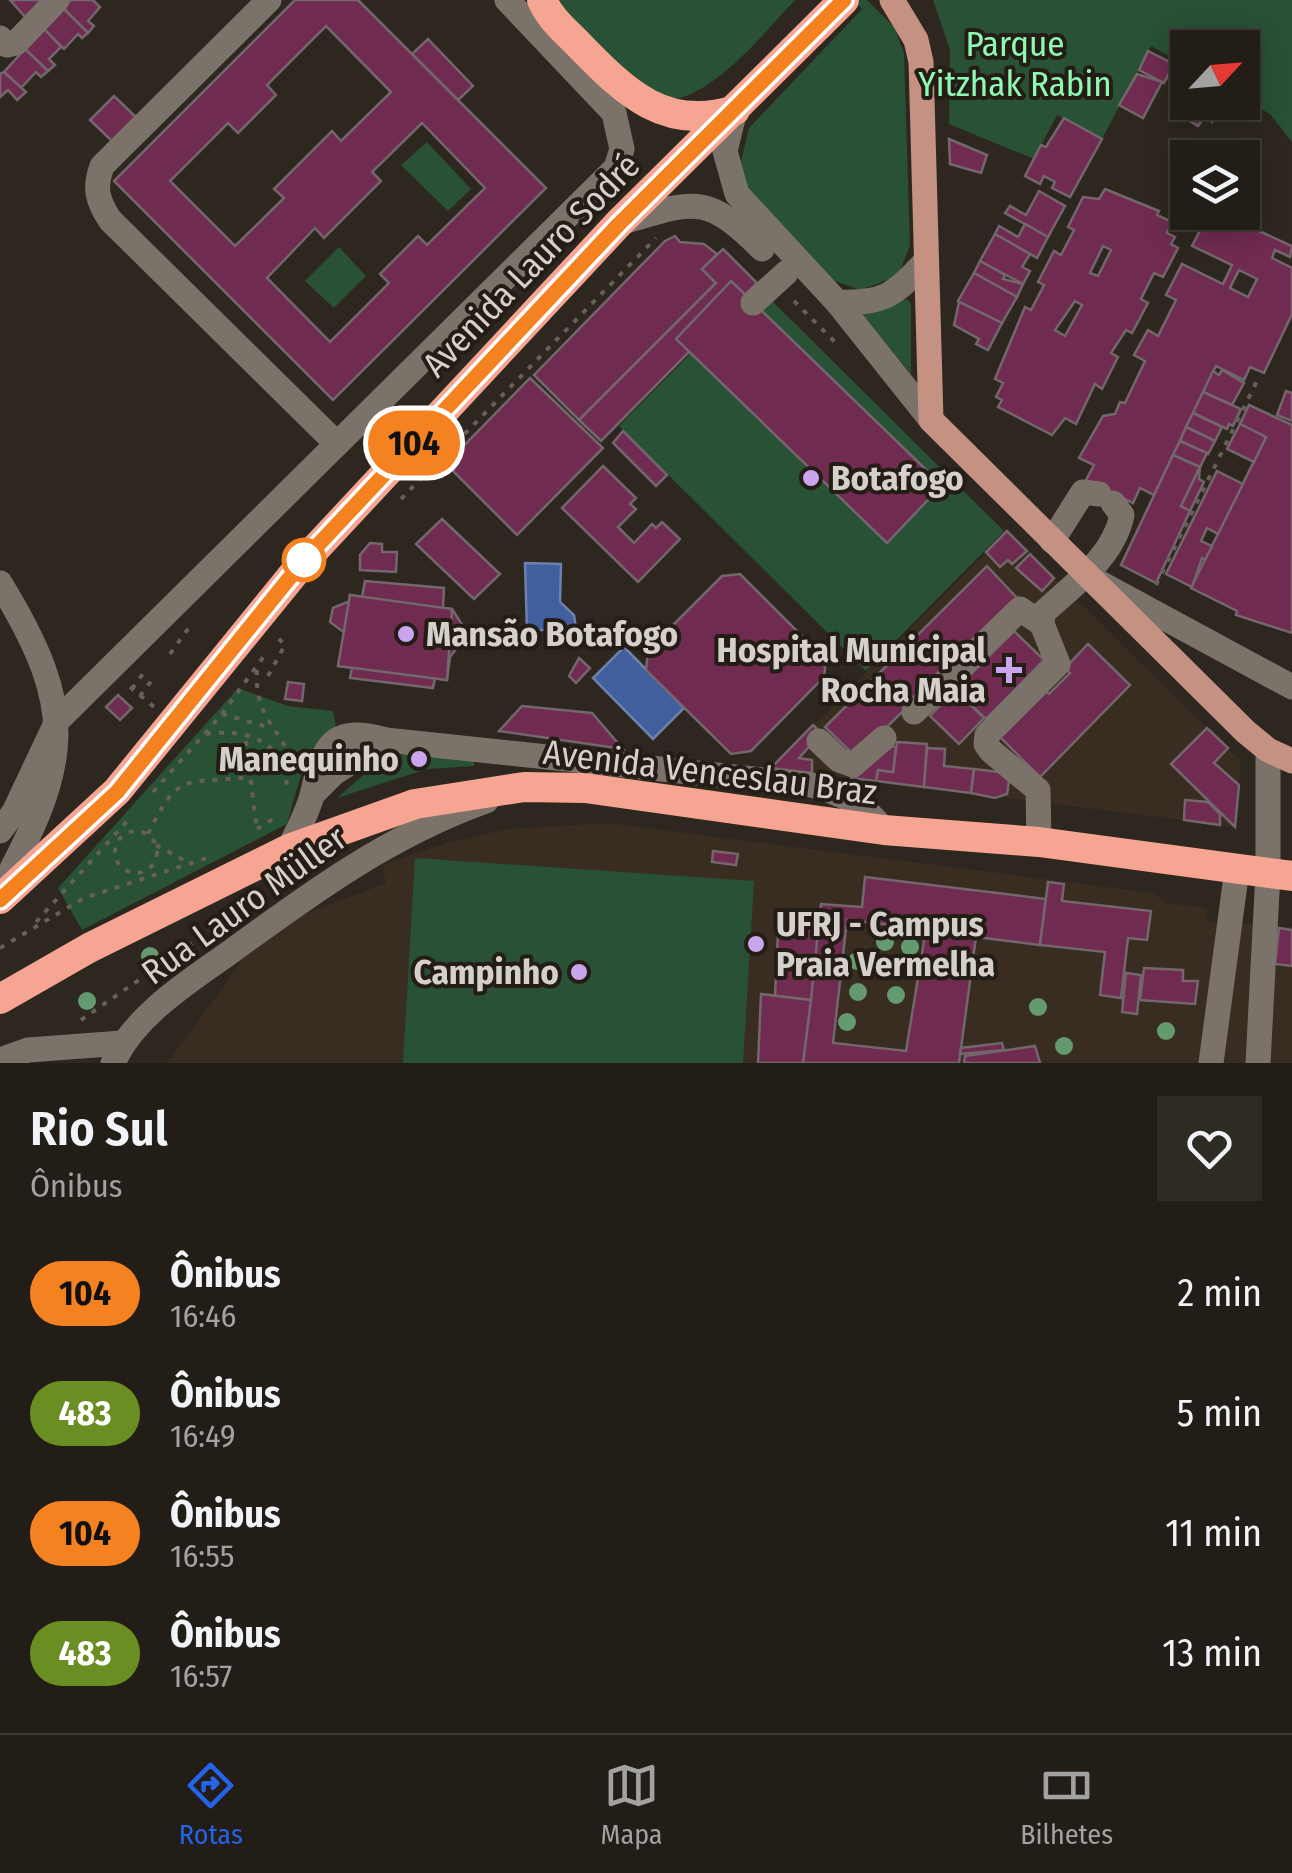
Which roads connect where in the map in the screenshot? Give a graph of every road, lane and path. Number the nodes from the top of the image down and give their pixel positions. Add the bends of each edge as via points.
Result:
1 (57, 0) edge
2 (269, 0) edge
3 (508, 0) edge
4 (542, 0) edge
5 (844, 0) edge
6 (892, 0) edge
7 (0, 38) edge
8 (735, 110) junction
9 (619, 224) junction
10 (666, 230) dead end
11 (924, 263) junction
12 (786, 272) junction
13 (837, 302) junction
14 (753, 303) dead end
15 (892, 373) junction
16 (1258, 379) dead end
17 (931, 420) junction
18 (337, 444) junction
19 (400, 500) dead end
20 (1052, 540) junction
21 (1087, 576) junction
22 (0, 583) edge
23 (1143, 606) junction
24 (1042, 624) junction
25 (155, 676) dead end
26 (268, 676) dead end
27 (1292, 687) edge
28 (140, 696) dead end
29 (914, 712) dead end
30 (222, 714) dead end
31 (57, 721) junction
32 (272, 730) junction
33 (206, 734) dead end
34 (884, 738) dead end
35 (246, 740) dead end
36 (818, 742) dead end
37 (1268, 750) junction
38 (839, 760) junction
39 (1292, 761) edge
40 (587, 774) junction
41 (249, 777) junction
42 (524, 788) junction
43 (831, 791) junction
44 (303, 792) junction
45 (0, 830) edge
46 (884, 830) junction
47 (148, 834) junction
48 (256, 834) junction
49 (286, 834) junction
50 (1039, 842) junction
51 (156, 845) junction
52 (1237, 870) junction
53 (1280, 874) edge
54 (0, 891) edge
55 (0, 900) edge
56 (233, 915) dead end
57 (0, 948) edge
58 (0, 999) edge
59 (81, 1048) junction
60 (118, 1053) edge
61 (51, 1056) edge
62 (0, 1060) edge
63 (1211, 1063) edge
64 (1258, 1063) edge

1 - 7 street via 12,46
2 - 18 street via 102,166 98,202
3 - 18 street, Avenida Lauro Sodré via 614,113 622,150 616,168
4 - 8 highway via 636,100 684,117
5 - 8 highway, Avenida Lauro Sodré
6 - 11 main road via 921,62
8 - 9 highway, Avenida Lauro Sodré
8 - 13 street via 726,151 737,194
9 - 12 street via 670,209 711,208 726,213
9 - 55 highway, Avenida Lauro Sodré via 304,560 117,792
10 - 19 path
11 - 13 street via 872,304
11 - 17 main road
12 - 14 street
12 - 15 street via 856,348
13 - 15 street
15 - 17 street
16 - 23 path
17 - 20 main road
18 - 31 street, Avenida Lauro Sodré
20 - 21 main road
20 - 21 street via 1083,492 1106,499 1122,514
21 - 23 street
21 - 24 street via 1043,613
21 - 37 main road
22 - 31 street via 36,646
23 - 27 street
24 - 29 street via 1020,609
24 - 50 street via 1058,664 987,735 986,744 1038,790
25 - 28 path
26 - 32 path via 285,644 277,636 257,668 262,716
30 - 32 path
31 - 45 street
31 - 54 street via 48,797
32 - 44 path
33 - 48 path via 259,738 284,765 288,786 278,815
34 - 38 street via 853,766
35 - 41 path
36 - 38 street
37 - 39 main road
37 - 53 street
38 - 43 street
40 - 42 highway, Avenida Venceslau Braz
40 - 43 street via 746,771
40 - 44 street via 362,733 334,741
40 - 46 highway, Avenida Venceslau Braz
41 - 47 path via 183,784 164,800
41 - 48 path
42 - 49 highway, Avenida Venceslau Braz
42 - 60 street, Rua Lauro Müller via 463,809 333,876 194,978
43 - 46 street via 868,809
44 - 49 street
46 - 50 highway, Avenida Venceslau Braz
47 - 51 path
47 - 51 path via 127,832 114,849 116,860 132,874 144,872 157,856
48 - 49 path
49 - 58 highway, Avenida Venceslau Braz
50 - 52 highway, Avenida Venceslau Braz
51 - 57 path via 189,863 224,852 84,898
52 - 53 highway, Avenida Venceslau Braz
52 - 63 street
53 - 64 street
56 - 59 path via 80,1021
59 - 60 street, Rua Lauro Müller
59 - 61 street, Rua Lauro Müller
61 - 62 street, Rua Lauro Müller via 18,1052

